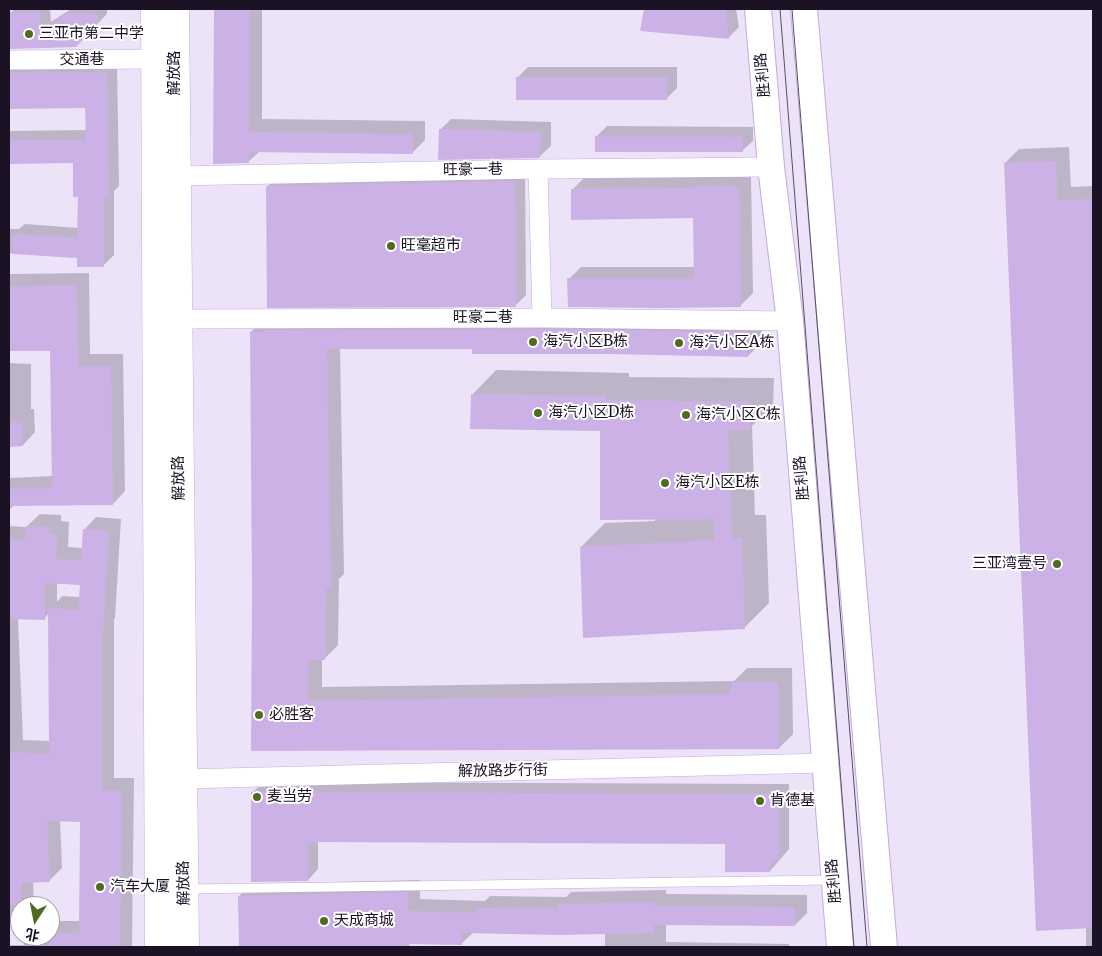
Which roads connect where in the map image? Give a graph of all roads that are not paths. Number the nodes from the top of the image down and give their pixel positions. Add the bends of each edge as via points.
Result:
1 (155, 9) edge
2 (174, 9) edge
3 (758, 9) edge
4 (804, 9) edge
5 (156, 59) junction
6 (9, 60) edge
7 (771, 166) junction
8 (538, 169) junction
9 (176, 176) junction
10 (542, 318) junction
11 (177, 319) junction
12 (790, 321) junction
13 (825, 763) junction
14 (182, 779) junction
15 (834, 880) junction
16 (184, 889) junction
17 (159, 947) edge
18 (185, 947) edge
19 (840, 947) edge
20 (884, 947) edge

1 - 5 main road, 解放路
2 - 9 main road, 解放路
3 - 7 main road, 胜利路
4 - 20 main road
5 - 6 street, 交通巷
5 - 17 main road, 解放路
7 - 8 street, 旺豪一巷
7 - 12 main road, 胜利路
8 - 9 street, 旺豪一巷
8 - 10 street
9 - 11 main road, 解放路
10 - 11 street, 旺豪二巷
10 - 12 street, 旺豪二巷
11 - 14 main road, 解放路
12 - 13 main road, 胜利路
13 - 14 street, 解放路步行街
13 - 15 main road, 胜利路
14 - 16 main road, 解放路
15 - 16 lane
15 - 19 main road, 胜利路
16 - 18 main road, 解放路

